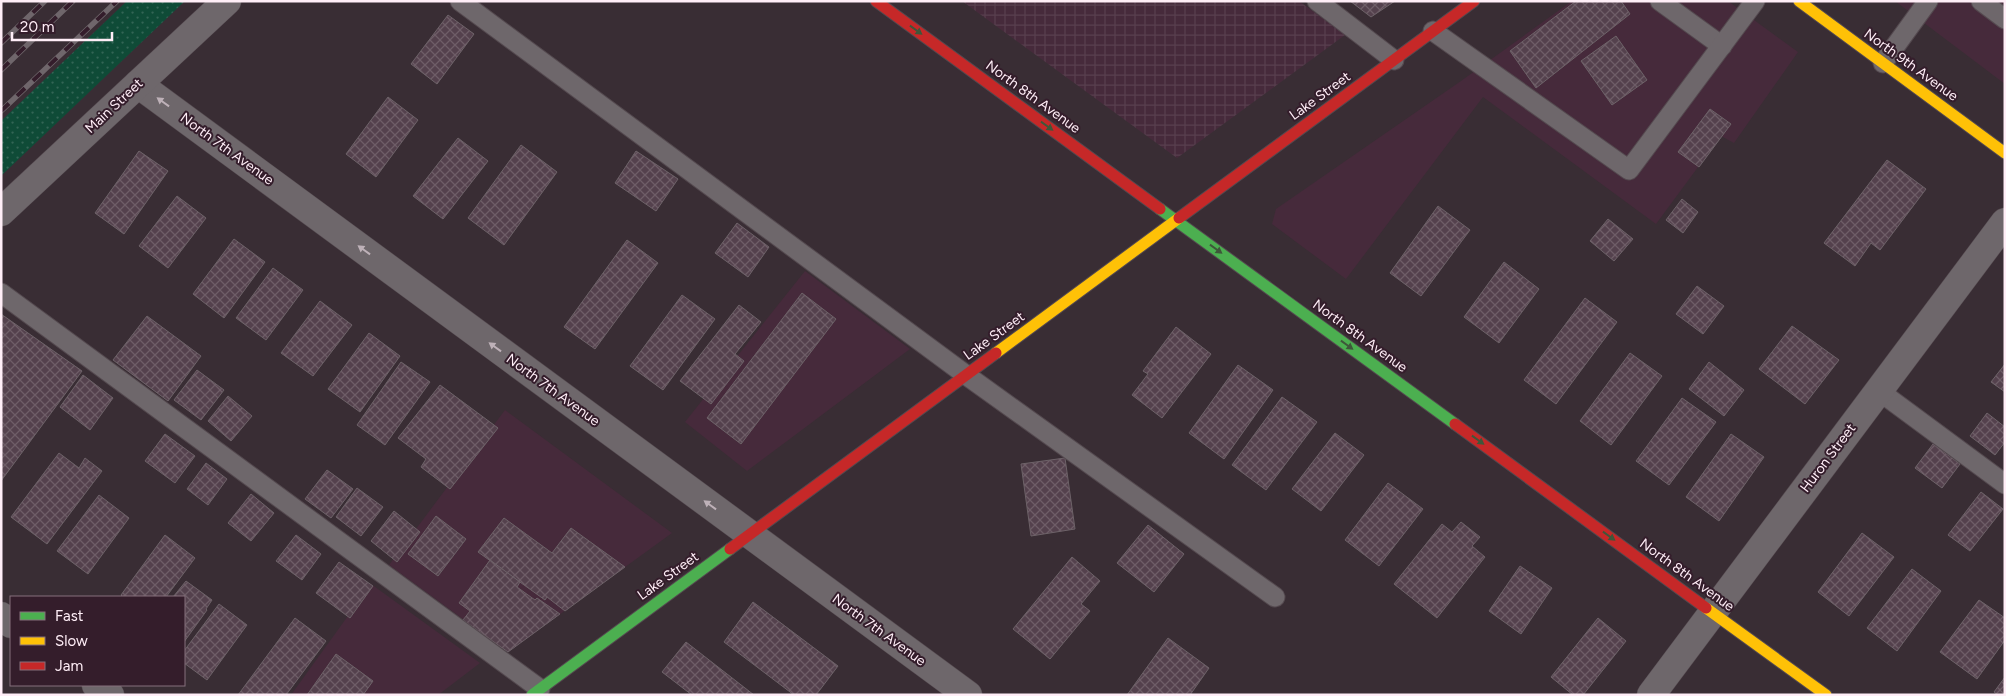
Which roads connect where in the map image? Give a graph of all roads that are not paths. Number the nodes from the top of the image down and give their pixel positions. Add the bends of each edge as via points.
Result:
1 (227, 1) edge
2 (460, 1) edge
3 (876, 1) edge
4 (1317, 1) edge
5 (1474, 1) edge
6 (1660, 1) edge
7 (1755, 1) edge
8 (1799, 1) edge
9 (1928, 1) edge
10 (1981, 1) edge
11 (2005, 19) edge
12 (1433, 31) junction
13 (1722, 46) junction
14 (1394, 60) junction
15 (1883, 63) junction
16 (138, 84) junction
17 (2005, 153) edge
18 (1, 212) edge
19 (1176, 220) junction
20 (2005, 222) edge
21 (1, 293) edge
22 (966, 375) junction
23 (1879, 391) junction
24 (2005, 484) edge
25 (749, 534) junction
26 (1275, 597) dead end
27 (1713, 612) junction
28 (97, 686) edge
29 (536, 692) edge
30 (110, 695) edge
31 (968, 695) edge
32 (1652, 695) edge
33 (1826, 695) edge

1 - 16 street, Main Street
2 - 22 lane
3 -> 19 street, North 8th Avenue
4 - 14 lane
5 - 12 street, Lake Street
6 - 13 lane
7 - 13 lane
8 - 15 street, North 9th Avenue
9 - 15 lane
10 - 11 lane
12 - 13 lane via 1629,170
12 - 14 street, Lake Street
14 - 19 street, Lake Street
15 - 17 street, North 9th Avenue
16 - 18 street, Main Street
25 -> 16 street, North 7th Avenue
19 - 22 street, Lake Street
19 -> 27 street, North 8th Avenue
20 - 23 street, Huron Street
21 - 29 lane
22 - 25 street, Lake Street
22 - 26 lane
23 - 24 lane
23 - 27 street, Huron Street
25 - 29 street, Lake Street
25 - 31 street, North 7th Avenue
27 - 32 street, Huron Street
27 - 33 street, North 8th Avenue
28 - 30 street

